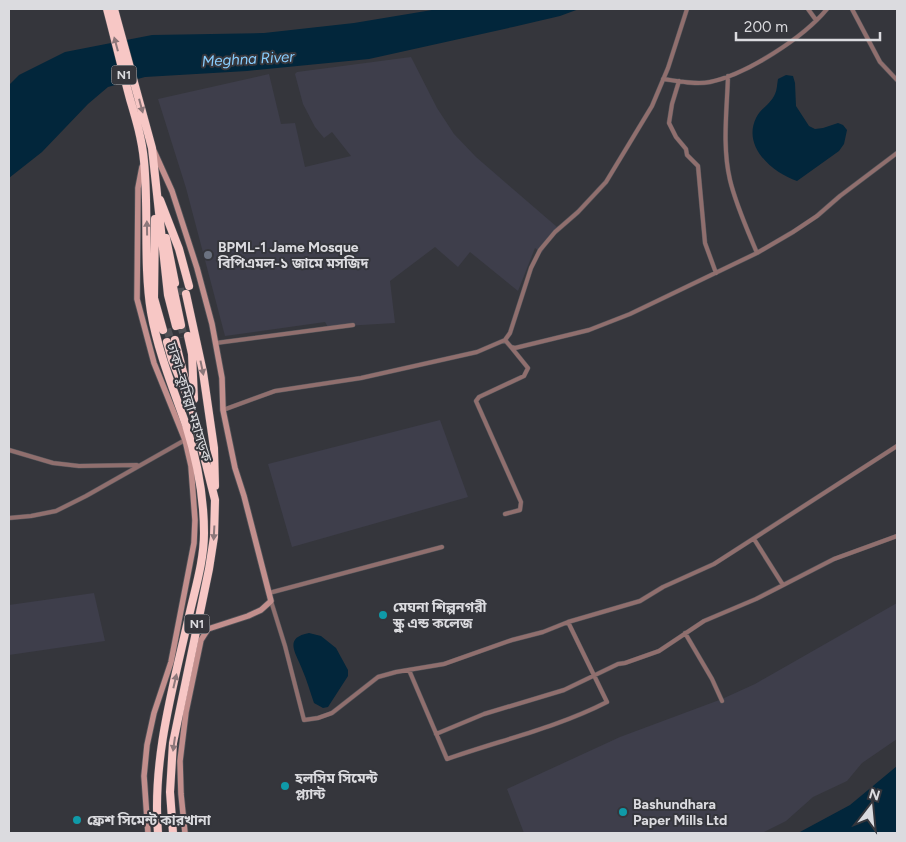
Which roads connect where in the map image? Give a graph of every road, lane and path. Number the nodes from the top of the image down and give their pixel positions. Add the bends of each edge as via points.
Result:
1 (107, 9) edge
2 (114, 9) edge
3 (687, 9) edge
4 (808, 9) edge
5 (827, 9) edge
6 (852, 9) edge
7 (816, 20) junction
8 (728, 76) junction
9 (663, 79) junction
10 (897, 80) edge
11 (679, 81) junction
12 (152, 148) junction
13 (897, 154) edge
14 (144, 160) junction
15 (156, 186) junction
16 (757, 252) junction
17 (716, 273) junction
18 (353, 325) dead end
19 (176, 326) junction
20 (506, 340) junction
21 (216, 343) junction
22 (511, 347) junction
23 (223, 410) junction
24 (195, 416) junction
25 (185, 440) junction
26 (897, 446) edge
27 (9, 450) edge
28 (139, 466) junction
29 (215, 500) junction
30 (505, 514) dead end
31 (9, 518) edge
32 (897, 536) edge
33 (754, 539) junction
34 (442, 547) dead end
35 (783, 585) junction
36 (269, 593) junction
37 (271, 601) junction
38 (568, 622) junction
39 (686, 633) junction
40 (409, 670) junction
41 (594, 676) junction
42 (722, 701) dead end
43 (436, 734) junction
44 (148, 833) edge
45 (158, 833) edge
46 (173, 833) edge
47 (185, 833) edge

14 -> 1 highway, ঢাকা–কুমিল্লা মহাসড়ক / N1
2 -> 12 highway, ঢাকা–কুমিল্লা মহাসড়ক / N1
3 - 9 street
4 - 7 street
5 - 7 street
6 - 10 street via 880,62
7 - 8 street via 778,51
8 - 11 street via 708,82
8 - 16 street via 725,128 730,179
9 - 11 street
9 - 20 street via 652,106 606,182 535,258
11 - 17 street via 669,123 698,166 705,243
12 - 15 highway, ঢাকা–কুমিল্লা মহাসড়ক / N1
12 - 21 street via 175,199
13 - 16 street via 817,216
14 - 25 street via 138,188 137,299 154,363
45 -> 14 highway, ঢাকা–কুমিল্লা মহাসড়ক / N1 via 158,786 163,741 204,535 197,466 165,369 151,314
15 - 19 highway, ঢাকা–কুমিল্লা মহাসড়ক / N1
15 - 19 highway, ঢাকা–কুমিল্লা মহাসড়ক / N1 via 163,296
15 - 19 highway, ঢাকা–কুমিল্লা মহাসড়ক / N1 via 185,290
16 - 17 street
17 - 22 street via 589,330 525,347
18 - 21 street
19 -> 29 highway, ঢাকা–কুমিল্লা মহাসড়ক / N1 via 203,372 214,448
20 - 22 street
20 - 23 street via 477,352 408,368 275,391
21 - 23 street
22 - 30 street via 528,368 527,372 476,401 521,502 520,510
23 - 36 street via 235,468
24 - 24 highway, ঢাকা–কুমিল্লা মহাসড়ক / N1 via 192,354 177,339
24 - 29 highway, ঢাকা–কুমিল্লা মহাসড়ক / N1
25 - 28 street
25 - 44 street via 193,483 194,542 171,662 147,745 144,776
26 - 33 street
27 - 28 street via 54,463
28 - 31 street via 56,511
29 -> 46 highway, ঢাকা–কুমিল্লা মহাসড়ক / N1 via 209,569 173,743 170,792
32 - 35 street via 834,559
33 - 35 street
33 - 38 street via 714,564 640,601
34 - 36 street
35 - 39 street via 704,621
36 - 37 street
37 - 40 street via 304,720 332,713 378,677
37 - 47 street via 248,616 208,629 201,640 186,712 180,762
38 - 40 street via 444,664
38 - 41 street
39 - 41 street via 659,650
39 - 42 street
40 - 43 street
41 - 43 street via 564,690 484,714
41 - 43 street via 607,702 532,733 447,759

